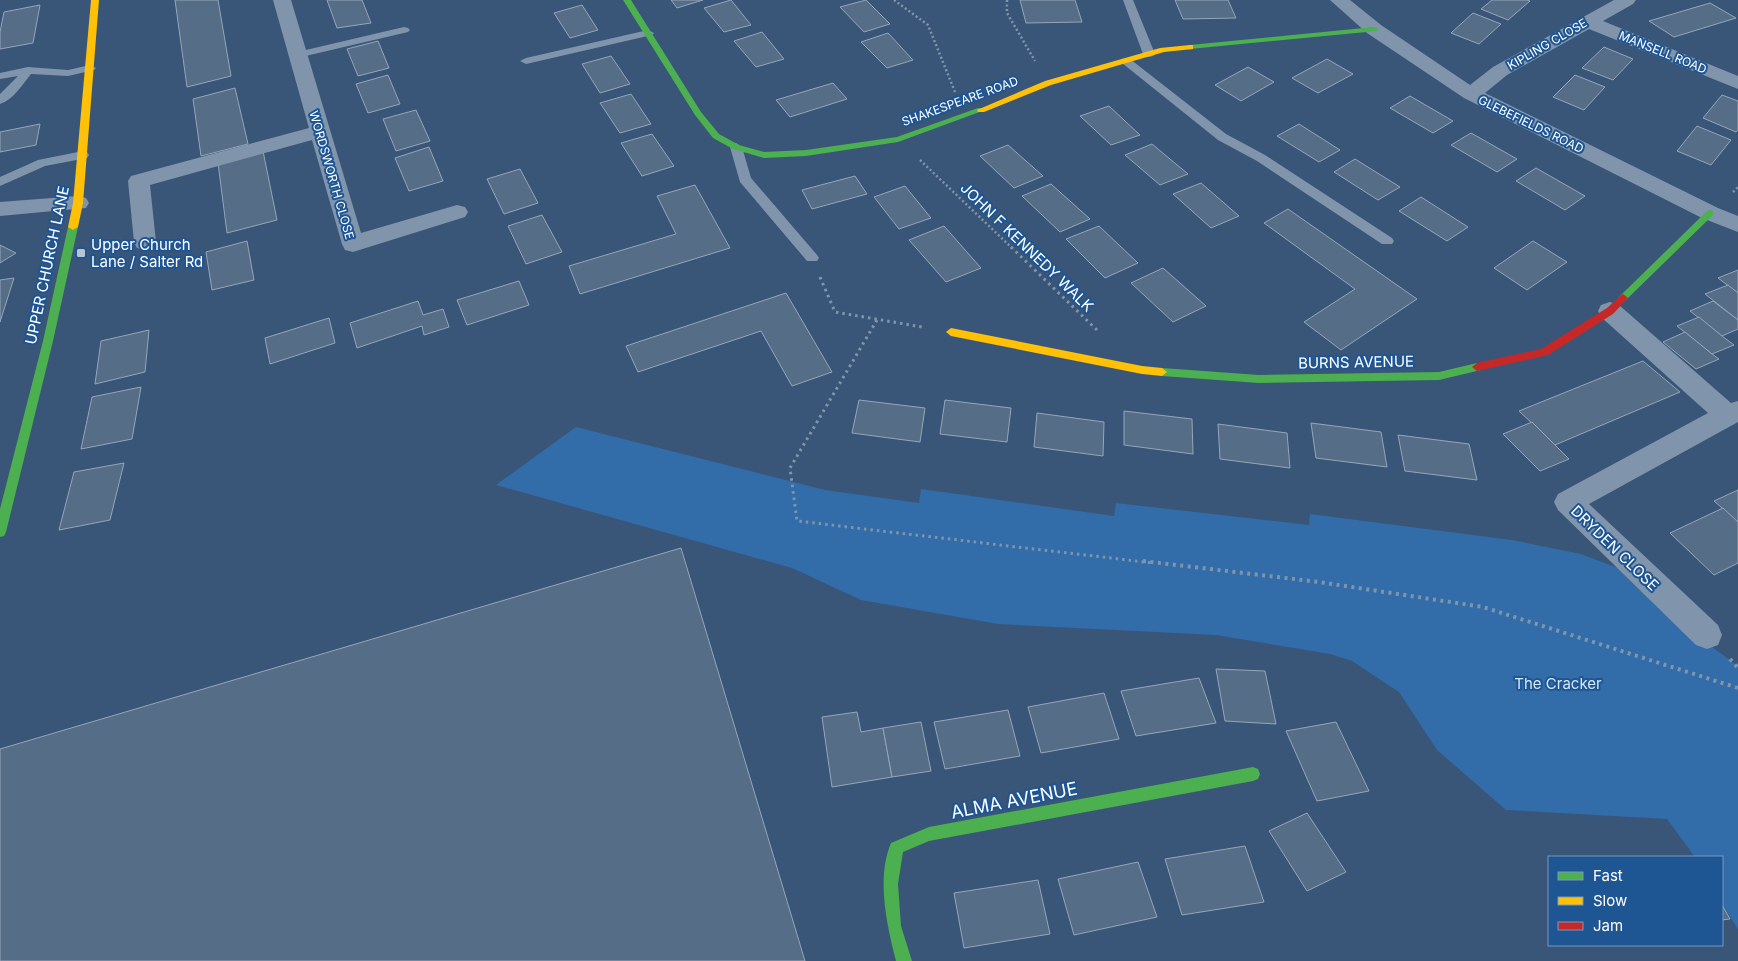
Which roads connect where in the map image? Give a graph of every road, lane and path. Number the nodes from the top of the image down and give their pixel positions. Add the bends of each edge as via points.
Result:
1 (94, 0) edge
2 (282, 0) edge
3 (627, 0) edge
4 (894, 0) edge
5 (1007, 0) edge
6 (1128, 0) edge
7 (1339, 0) edge
8 (1627, 0) edge
9 (1587, 22) junction
10 (1374, 29) junction
11 (404, 30) dead end
12 (648, 33) junction
13 (1149, 54) junction
14 (297, 55) junction
15 (526, 61) dead end
16 (1126, 61) junction
17 (90, 68) junction
18 (28, 70) junction
19 (0, 76) edge
20 (1048, 83) junction
21 (1738, 83) edge
22 (1471, 94) junction
23 (0, 100) edge
24 (966, 116) junction
25 (320, 131) junction
26 (898, 139) junction
27 (736, 147) junction
28 (83, 155) junction
29 (0, 182) edge
30 (78, 203) junction
31 (0, 209) edge
32 (457, 212) dead end
33 (1710, 213) junction
34 (1738, 224) edge
35 (1387, 241) dead end
36 (145, 242) dead end
37 (812, 258) joint
38 (1610, 311) junction
39 (877, 320) junction
40 (951, 332) joint
41 (1103, 335) dead end
42 (1732, 413) edge
43 (0, 532) edge
44 (1707, 635) dead end
45 (1738, 688) edge
46 (1253, 774) dead end
47 (904, 961) edge

1 - 17 street, UPPER CHURCH LANE
2 - 14 street, WORDSWORTH CLOSE
3 - 12 street, SHAKESPEARE ROAD
4 - 24 path via 928,24
5 - 20 path via 1007,13
6 - 13 lane
7 - 10 street, GLEBEFIELDS ROAD
8 - 9 street, KIPLING CLOSE
9 - 21 street, MANSELL ROAD
9 - 22 street, KIPLING CLOSE via 1500,71
10 - 13 street, SHAKESPEARE ROAD
10 - 22 street, GLEBEFIELDS ROAD
11 - 14 lane
12 - 15 lane
12 - 27 street, SHAKESPEARE ROAD via 698,114 716,136
13 - 16 street, SHAKESPEARE ROAD
14 - 25 street, WORDSWORTH CLOSE
16 - 20 street, SHAKESPEARE ROAD
16 - 35 lane via 1222,137 1261,158
17 - 18 lane via 68,73
17 - 28 street, UPPER CHURCH LANE
18 - 19 lane
18 - 23 lane
20 - 24 street, SHAKESPEARE ROAD
22 - 33 street, GLEBEFIELDS ROAD
24 - 26 street, SHAKESPEARE ROAD
25 - 32 street, WORDSWORTH CLOSE via 352,244
25 - 36 street via 139,181
26 - 27 street, SHAKESPEARE ROAD via 806,153 764,155
26 - 41 path, JOHN F KENNEDY WALK
27 - 37 lane via 745,178
28 - 29 lane via 42,163
28 - 30 street, UPPER CHURCH LANE
30 - 31 street
30 - 43 street, UPPER CHURCH LANE via 48,341
33 - 34 street, GLEBEFIELDS ROAD
33 - 38 street, BURNS AVENUE
37 - 39 path via 835,312
38 - 40 street, BURNS AVENUE via 1544,352 1439,376 1259,379 1142,370
38 - 42 street, DRYDEN CLOSE
39 - 40 path
39 - 45 path via 790,468 797,521 1319,582 1483,607
42 - 44 street, DRYDEN CLOSE via 1568,502
46 - 47 street, ALMA AVENUE via 929,834 896,848 891,884 894,926

